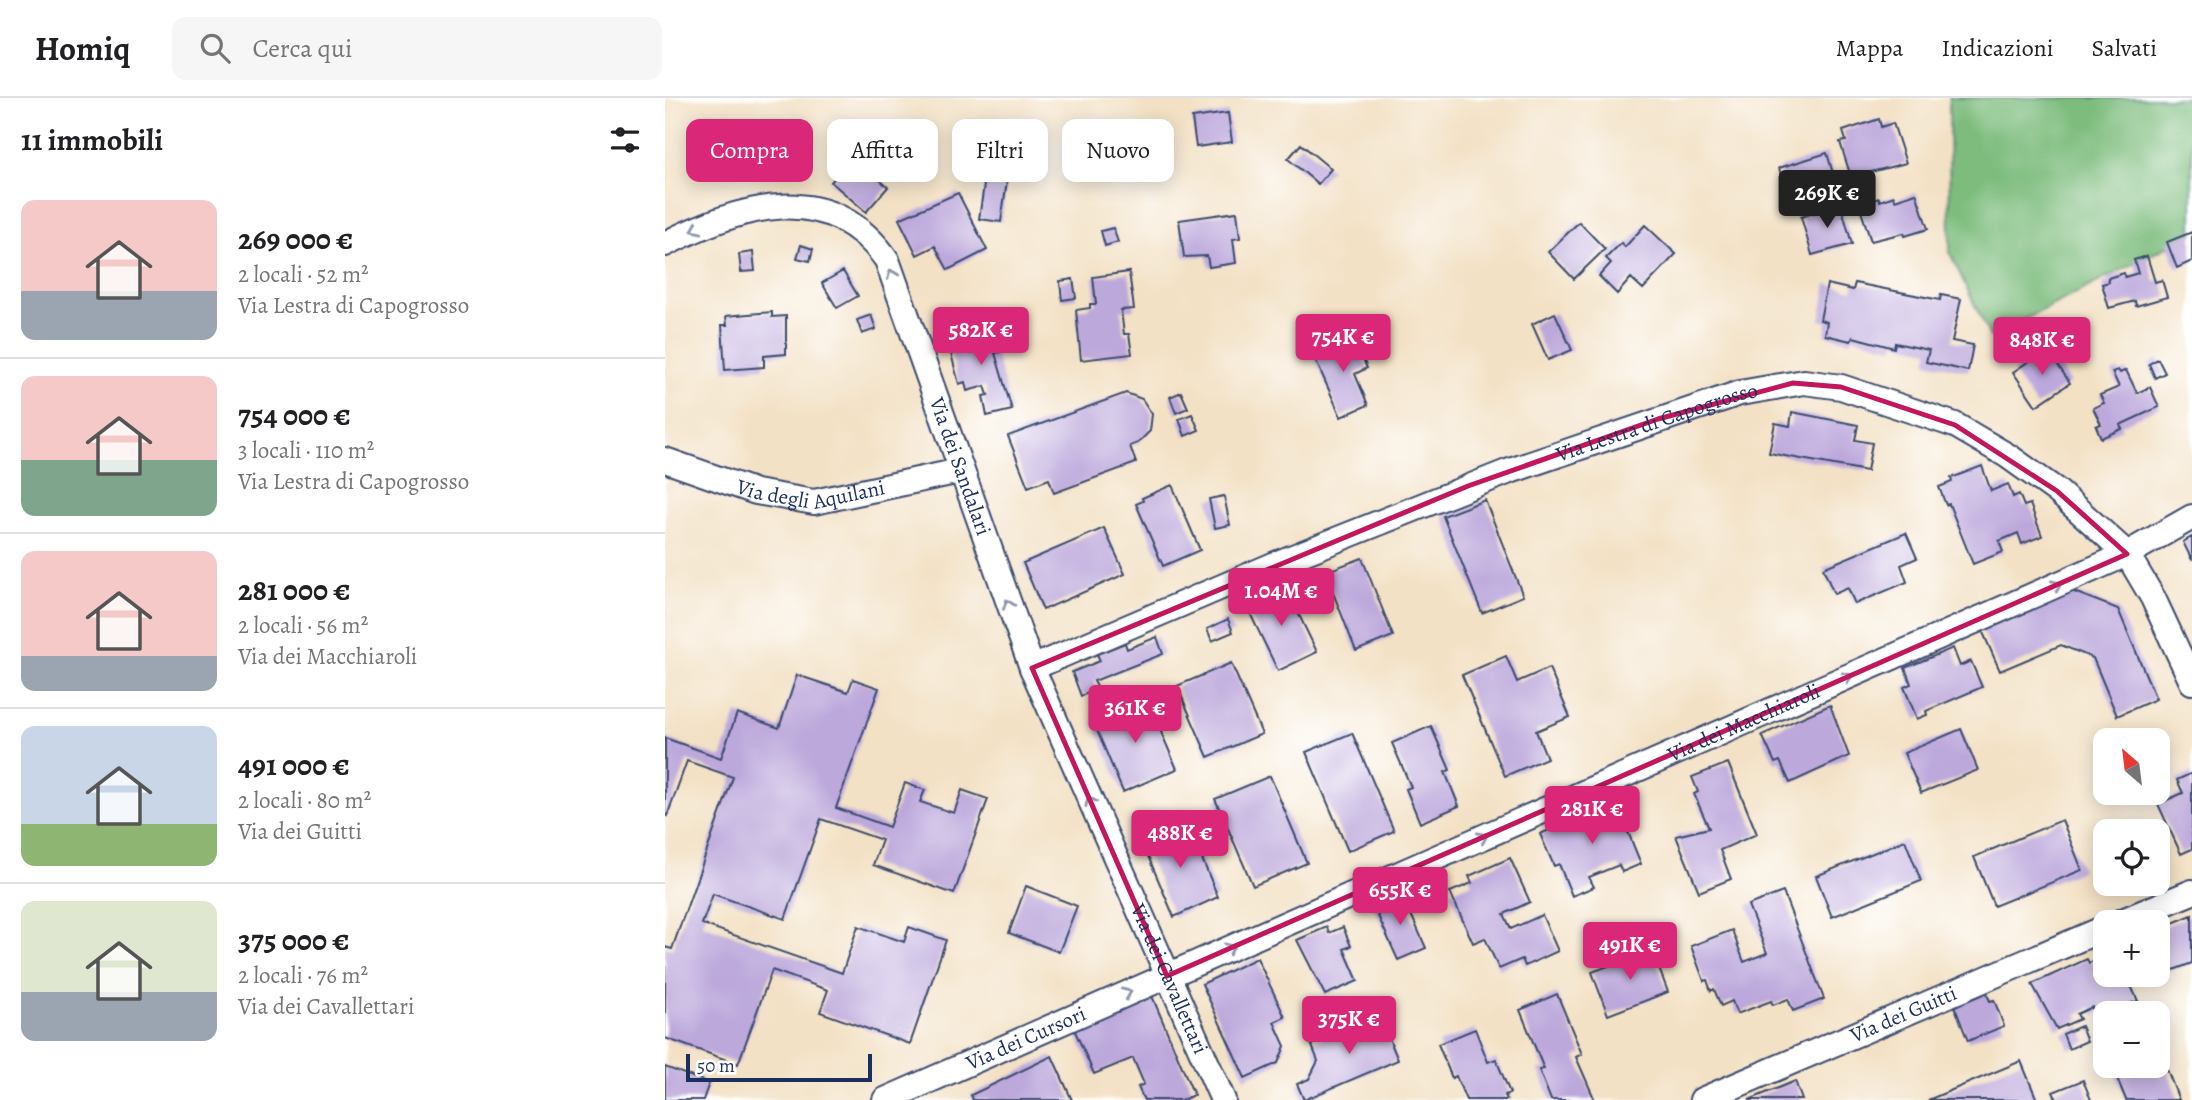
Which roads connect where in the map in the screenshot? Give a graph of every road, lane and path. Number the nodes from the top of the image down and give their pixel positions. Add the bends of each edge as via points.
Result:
1 (665, 244) edge
2 (665, 460) edge
3 (960, 471) junction
4 (2192, 517) edge
5 (2127, 554) junction
6 (1032, 668) junction
7 (2192, 682) edge
8 (2192, 892) edge
9 (2149, 910) edge
10 (2093, 934) edge
11 (1167, 976) junction
12 (885, 1100) edge
13 (1223, 1100) edge
14 (1702, 1100) edge

3 -> 1 street, Via dei Sandalari via 893,274 868,238 822,211 783,205 724,218
2 - 3 street, Via degli Aquilani via 756,492 814,502
6 -> 3 street, Via dei Sandalari
4 - 5 street, Via dei Macchiaroli
5 - 6 street, Via Lestra di Capogrosso via 2051,487 1955,425 1840,387 1781,384 1658,419 1468,486
5 - 7 street, Via Lestra di Capogrosso
11 -> 5 street, Via dei Macchiaroli
11 -> 6 street, Via dei Cavallettari
8 - 9 street
10 - 14 street, Via dei Guitti
12 -> 11 street, Via dei Cursori
11 - 13 street, Via dei Cavallettari

